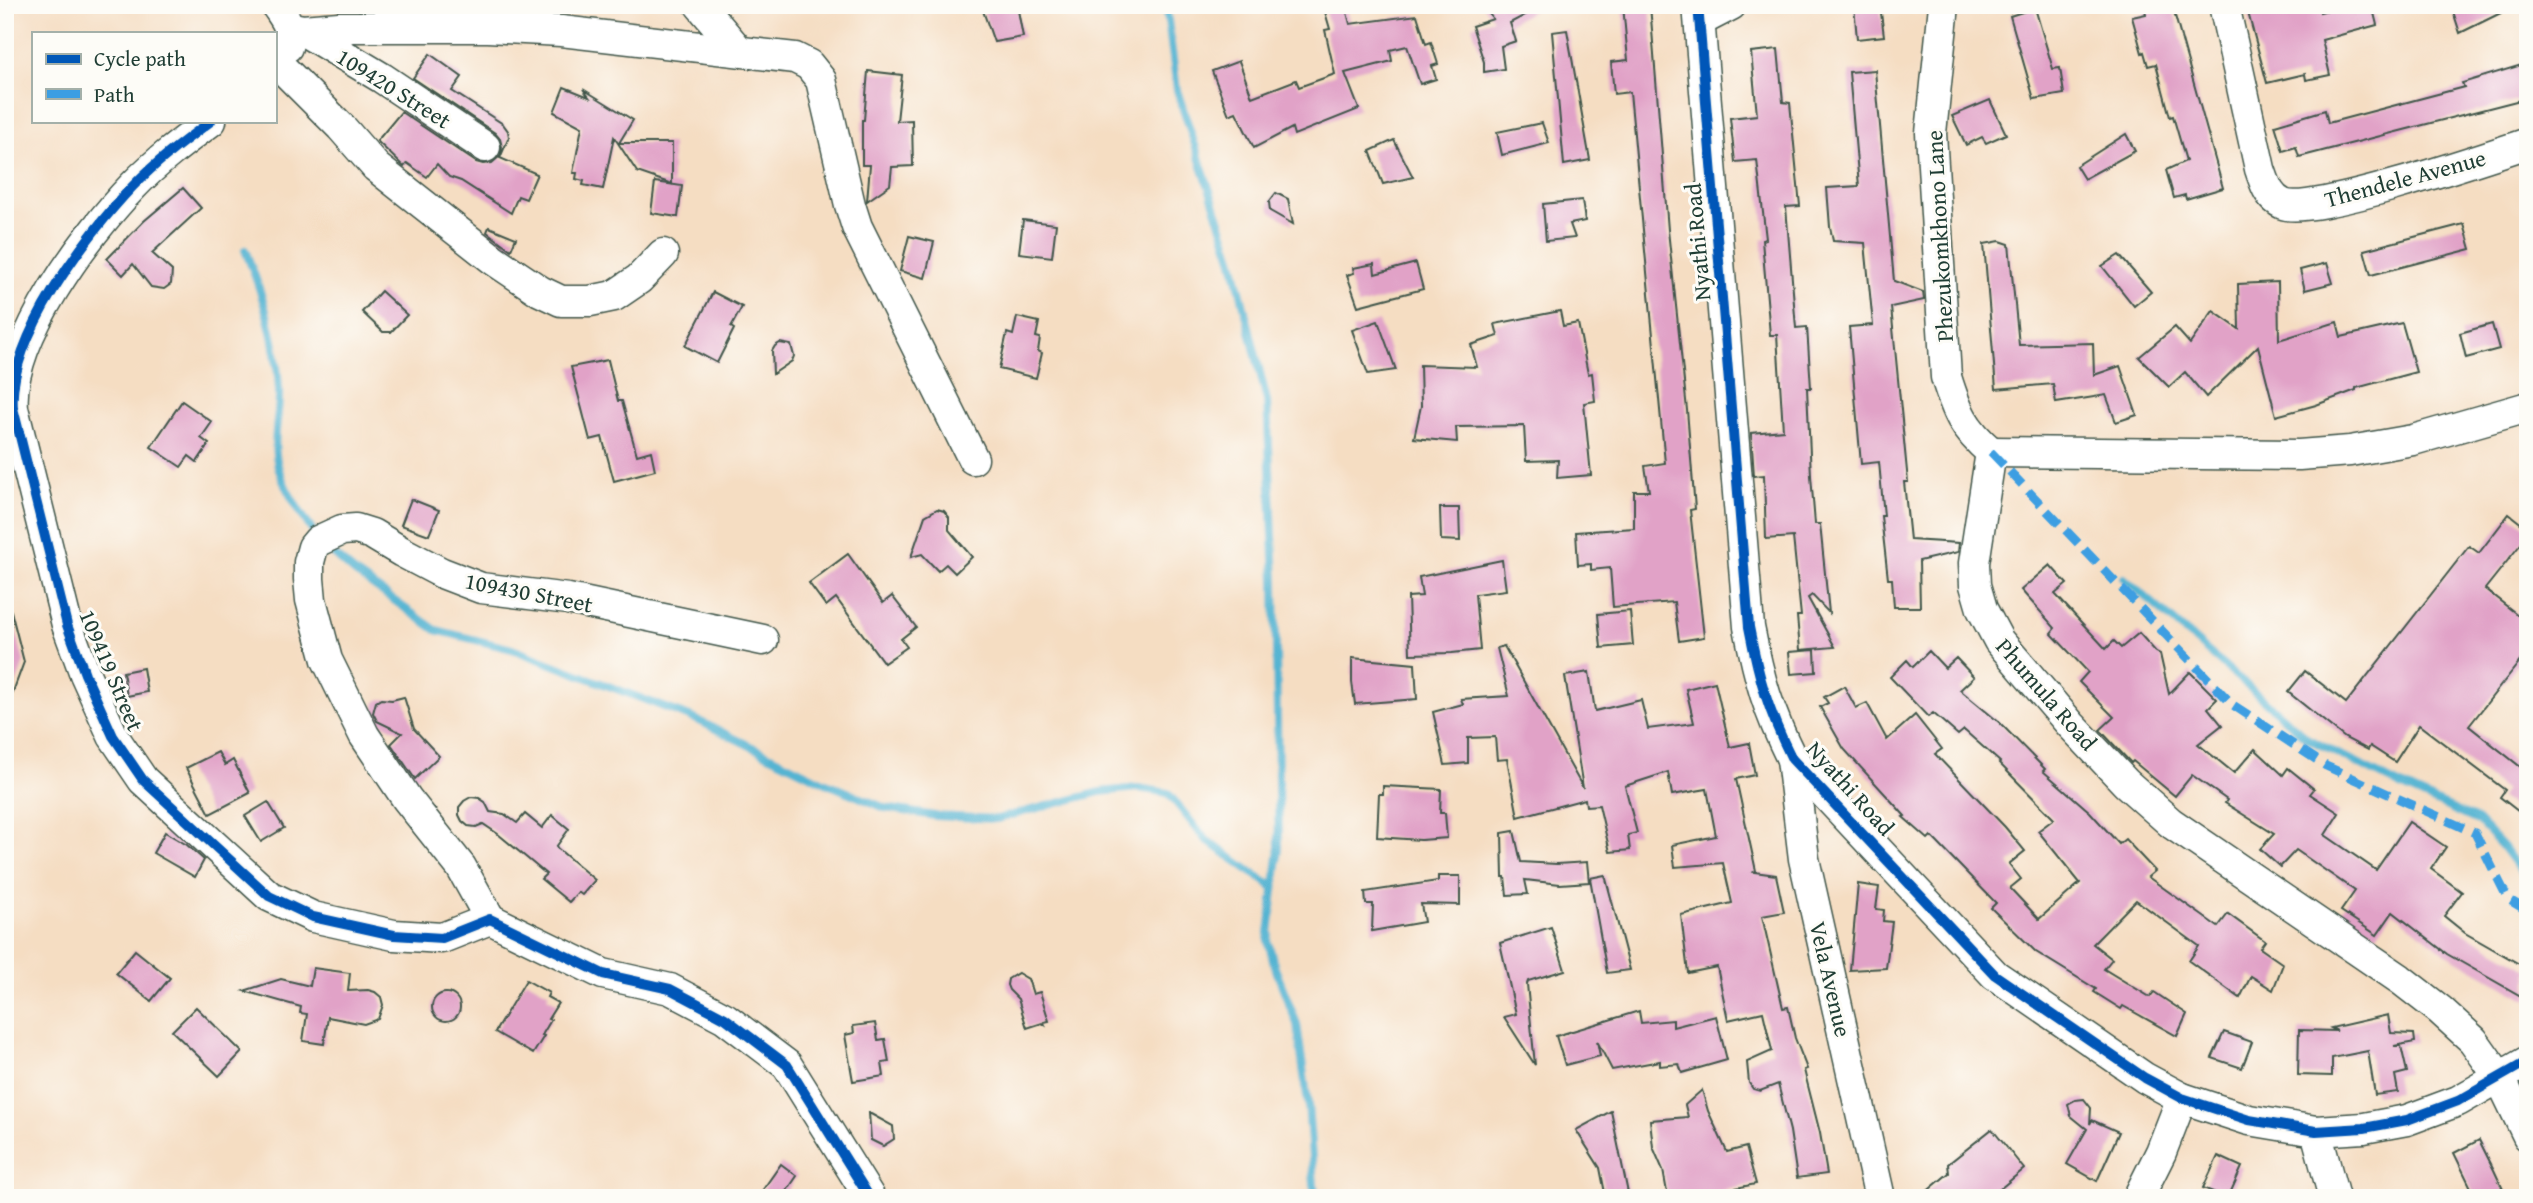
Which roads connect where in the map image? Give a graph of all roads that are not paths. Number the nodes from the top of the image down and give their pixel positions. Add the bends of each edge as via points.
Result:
1 (699, 5) edge
2 (1731, 5) edge
3 (1944, 5) edge
4 (2224, 5) edge
5 (1699, 13) edge
6 (289, 21) edge
7 (739, 51) junction
8 (276, 63) edge
9 (210, 122) edge
10 (2528, 143) edge
11 (485, 147) dead end
12 (663, 254) dead end
13 (2528, 407) edge
14 (1991, 452) junction
15 (973, 459) dead end
16 (763, 640) dead end
17 (1792, 759) junction
18 (490, 919) junction
19 (2528, 1062) edge
20 (2500, 1078) junction
21 (2182, 1098) junction
22 (2316, 1130) junction
23 (2528, 1136) edge
24 (870, 1198) edge
25 (1880, 1198) edge
26 (2138, 1198) edge
27 (2334, 1198) edge

1 - 7 street
2 - 5 street
3 - 14 street, Phezukomkhono Lane via 1931,133 1946,377 1971,435
4 - 10 street, Thendele Avenue via 2260,169 2273,198 2281,203 2312,203 2390,187
5 - 17 street, Nyathi Road via 1749,626 1762,688
6 - 7 street via 561,31
6 - 8 street via 287,47
6 - 11 street, 109420 Street
7 - 15 street via 795,58 809,65 821,80 856,227
8 - 12 street via 376,167 540,291 561,301 614,296
9 - 18 street, 109419 Street via 135,184 86,241 29,336 18,370 13,408 67,625 113,736 143,780 269,896 313,917 394,934 442,938
13 - 14 street via 2413,440 2350,451 2299,455
14 - 20 street, Phumula Road via 1974,564 1982,609 1998,641 2126,783 2171,822 2440,1010 2473,1040
16 - 18 street, 109430 Street via 568,599 481,588 356,529 318,541 309,562 309,579 327,660 364,735 461,867
17 - 21 street, Nyathi Road via 1995,975 2145,1078
17 - 25 street, Vela Avenue via 1804,859
18 - 24 street via 603,974 670,989 725,1018 787,1065
19 - 20 street, Nyathi Road
20 - 22 street, Nyathi Road via 2458,1101 2407,1120
20 - 23 street, Phumula Road
21 - 22 street, Nyathi Road via 2249,1120
21 - 26 street
22 - 27 street

